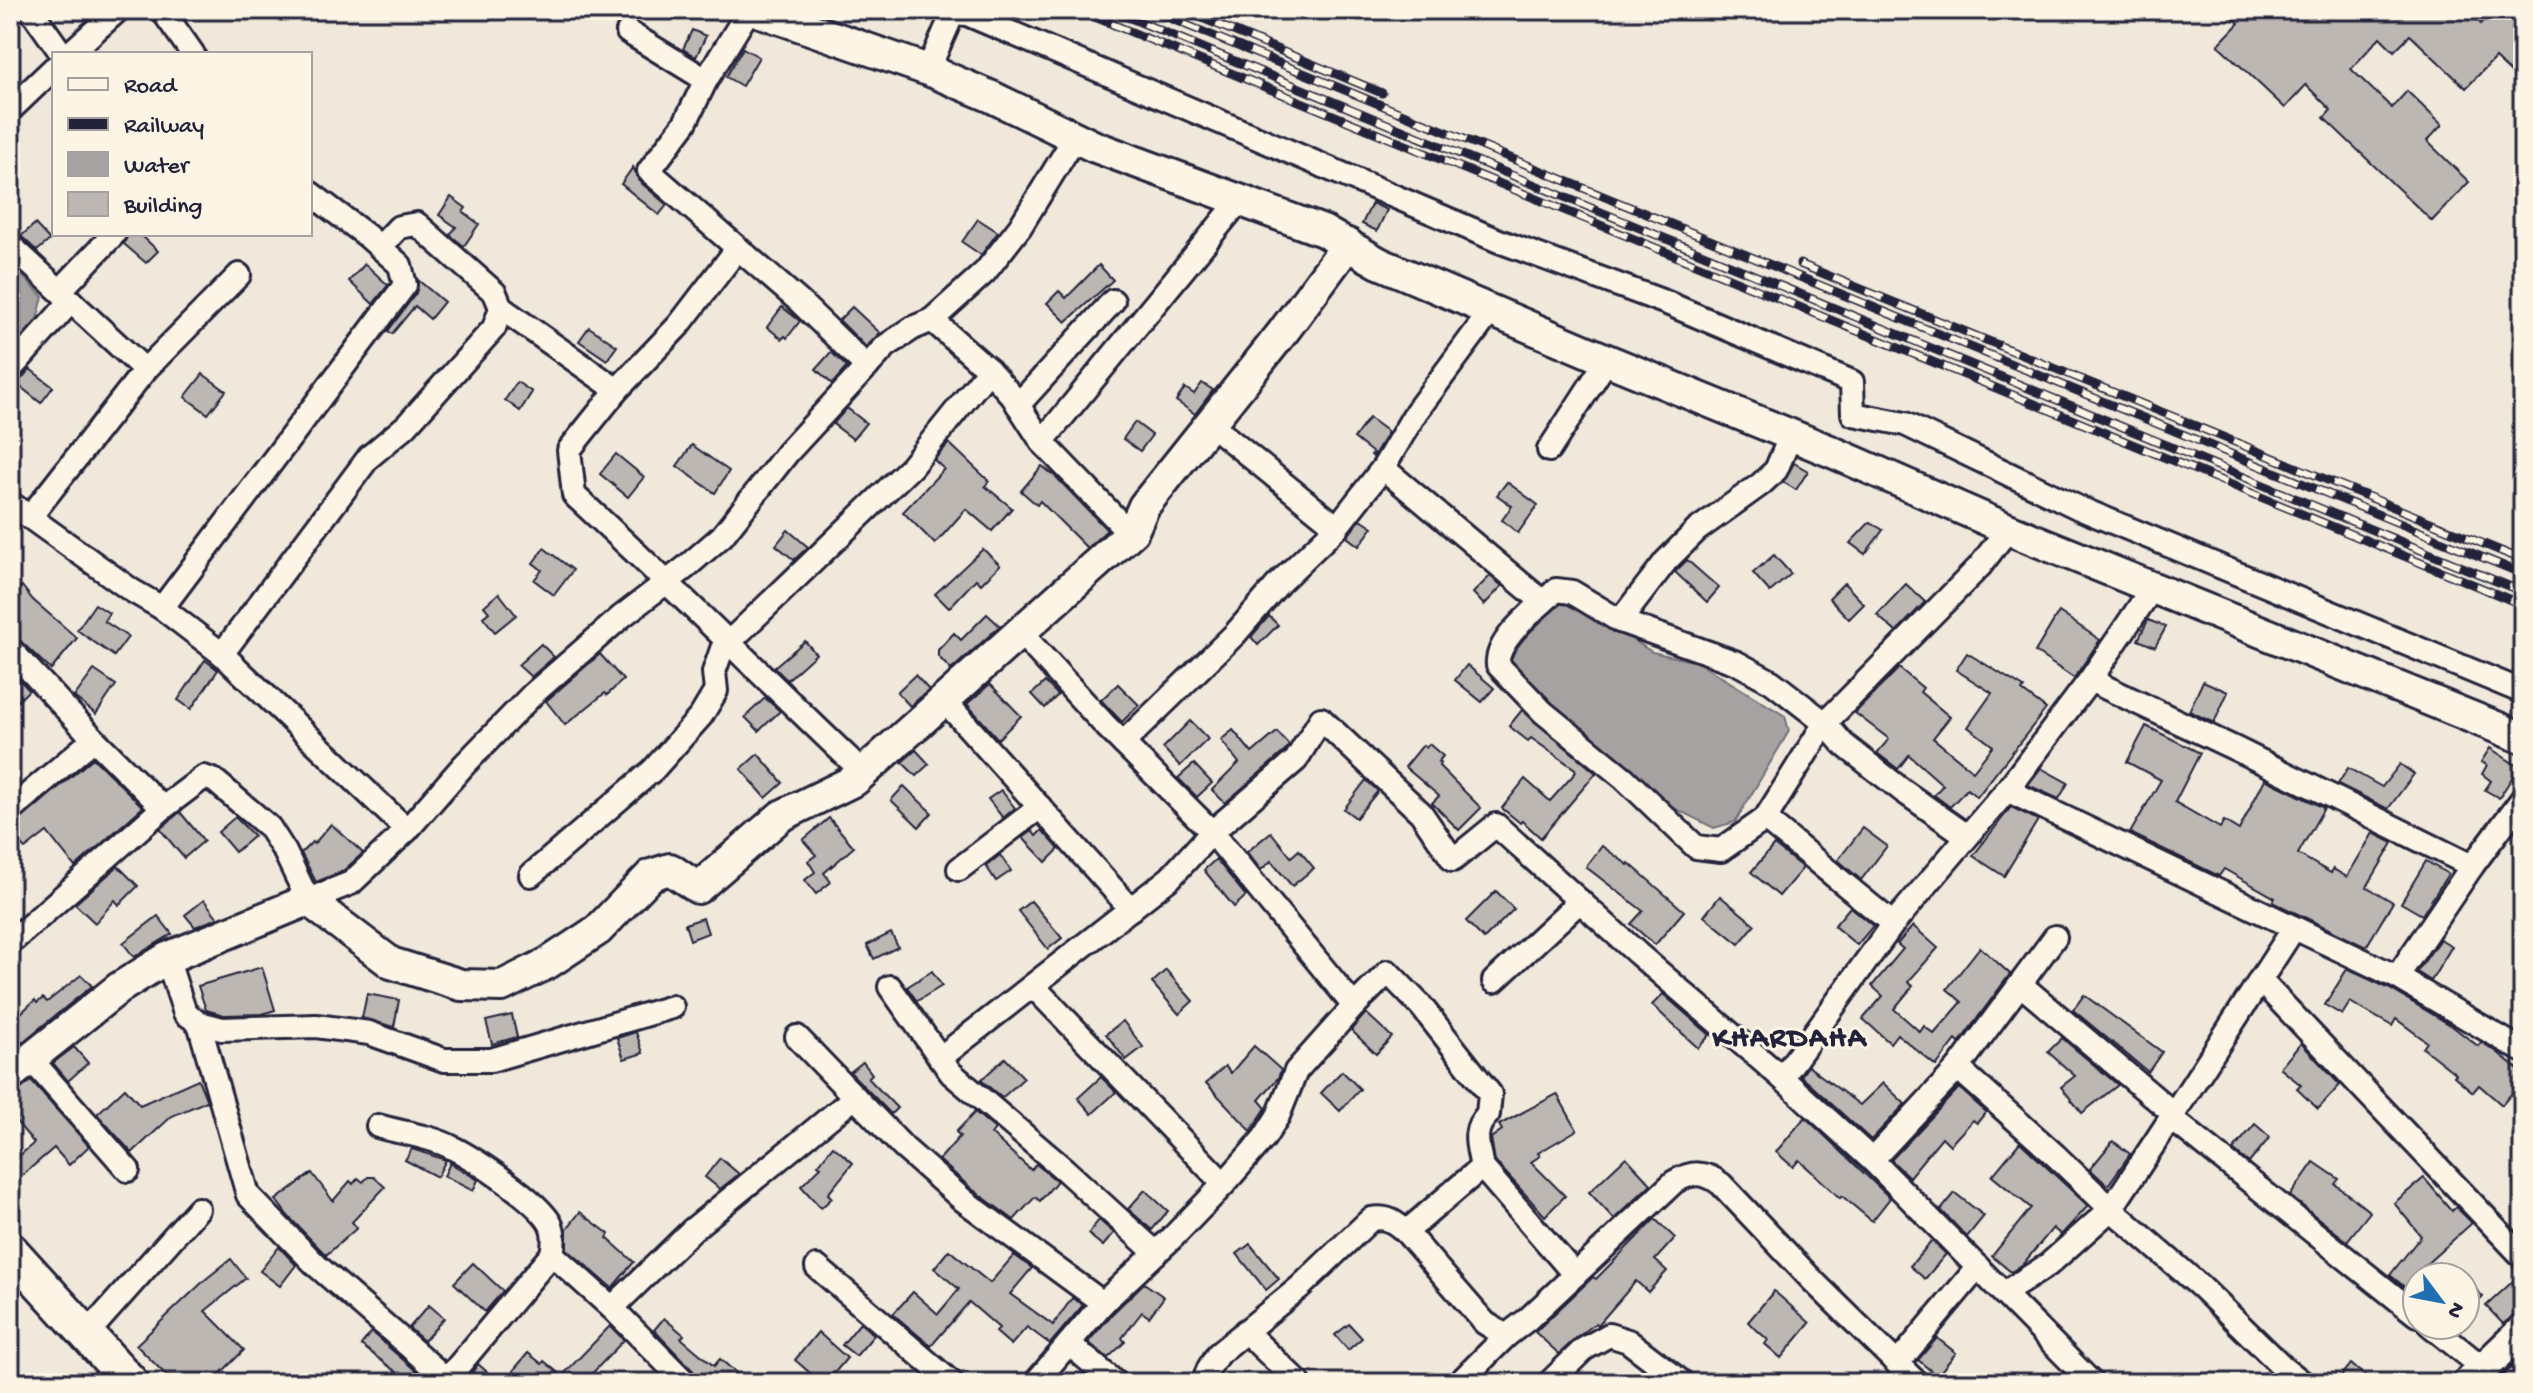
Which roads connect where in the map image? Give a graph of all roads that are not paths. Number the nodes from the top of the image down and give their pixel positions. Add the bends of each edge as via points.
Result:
1 (31, 10) edge
2 (118, 10) edge
3 (162, 10) edge
4 (749, 10) edge
5 (755, 10) edge
6 (628, 32) dead end
7 (61, 52) edge
8 (71, 52) edge
9 (192, 52) edge
10 (52, 70) edge
11 (928, 70) junction
12 (706, 80) junction
13 (10, 110) edge
14 (1075, 137) junction
15 (312, 195) edge
16 (1240, 200) junction
17 (112, 236) edge
18 (1348, 244) junction
19 (10, 245) edge
20 (380, 247) junction
21 (737, 249) junction
22 (239, 275) dead end
23 (65, 296) junction
24 (1113, 301) dead end
25 (501, 308) junction
26 (1491, 311) junction
27 (932, 320) junction
28 (1607, 360) junction
29 (867, 367) junction
30 (10, 370) edge
31 (145, 370) junction
32 (989, 370) junction
33 (617, 390) junction
34 (1018, 405) junction
35 (1209, 423) junction
36 (1791, 435) junction
37 (1042, 442) junction
38 (1549, 450) dead end
39 (1383, 468) junction
40 (10, 503) edge
41 (30, 517) junction
42 (1337, 527) junction
43 (2008, 529) junction
44 (1133, 531) junction
45 (667, 581) junction
46 (2153, 587) junction
47 (1543, 602) junction
48 (162, 608) junction
49 (1620, 621) junction
50 (1020, 632) junction
51 (728, 644) junction
52 (11, 651) edge
53 (222, 654) junction
54 (2090, 680) junction
55 (2523, 692) edge
56 (944, 700) junction
57 (1825, 723) junction
58 (2523, 738) edge
59 (94, 739) junction
60 (1123, 743) junction
61 (863, 772) junction
62 (2007, 790) junction
63 (2523, 798) edge
64 (1040, 807) junction
65 (163, 808) junction
66 (10, 810) edge
67 (1765, 819) junction
68 (407, 830) junction
69 (1212, 832) junction
70 (1967, 836) junction
71 (2472, 866) junction
72 (959, 869) dead end
73 (531, 875) dead end
74 (308, 900) junction
75 (1580, 901) junction
76 (1131, 909) junction
77 (1893, 924) junction
78 (2294, 928) junction
79 (2055, 937) dead end
80 (10, 943) edge
81 (167, 958) junction
82 (2397, 977) junction
83 (2260, 980) junction
84 (1494, 981) dead end
85 (2020, 984) junction
86 (890, 987) dead end
87 (1034, 987) junction
88 (1354, 1006) junction
89 (672, 1007) dead end
90 (199, 1023) junction
91 (797, 1037) dead end
92 (2523, 1051) edge
93 (940, 1058) junction
94 (20, 1067) edge
95 (1958, 1068) junction
96 (1782, 1078) junction
97 (855, 1097) junction
98 (2172, 1116) junction
99 (378, 1126) dead end
100 (1872, 1160) junction
101 (1482, 1167) junction
102 (128, 1170) dead end
103 (1224, 1184) junction
104 (198, 1209) dead end
105 (2111, 1209) junction
106 (1406, 1232) junction
107 (10, 1250) edge
108 (1156, 1253) junction
109 (552, 1254) junction
110 (2523, 1257) edge
111 (817, 1267) dead end
112 (1978, 1267) junction
113 (1575, 1275) junction
114 (2004, 1293) junction
115 (2401, 1302) edge
116 (1103, 1303) junction
117 (612, 1308) junction
118 (2523, 1330) edge
119 (1245, 1331) junction
120 (87, 1334) junction
121 (1506, 1336) junction
122 (2444, 1341) edge
123 (1069, 1344) junction
124 (1898, 1363) junction
125 (2523, 1374) edge
126 (2476, 1376) edge
127 (448, 1382) edge
128 (131, 1383) edge
129 (686, 1383) edge
130 (952, 1383) edge
131 (1035, 1383) edge
132 (1116, 1383) edge
133 (1203, 1383) edge
134 (1299, 1383) edge
135 (1459, 1383) edge
136 (1549, 1383) edge
137 (1683, 1383) edge
138 (1917, 1383) edge
139 (2092, 1383) edge
140 (2303, 1383) edge
141 (2513, 1383) edge

1 - 7 street
2 - 8 street
3 - 9 street
4 - 12 street
5 - 11 street
6 - 12 street
10 - 13 street
11 - 14 street
11 - 55 street via 953,13 967,14 1499,241 1667,303 1852,382 1853,414 1905,424 2079,508
12 - 21 street via 685,123 649,171
14 - 16 street
14 - 27 street via 1020,227 985,272
15 - 20 street
16 - 18 street
16 - 37 street
17 - 23 street
18 - 26 street via 1379,263
18 - 35 street
19 - 23 street
20 - 25 street via 399,227 417,224 495,293
20 - 48 street via 400,265 405,285
21 - 29 street
21 - 33 street via 679,325
22 - 31 street
23 - 30 street
23 - 31 street
24 - 34 street
25 - 33 street
25 - 53 street via 494,328 406,426 369,457
26 - 28 street
26 - 39 street via 1416,412
27 - 29 street via 886,346
27 - 32 street
28 - 36 street
28 - 38 street
29 - 45 street via 788,452 722,536
31 - 41 street
32 - 34 street
32 - 51 street via 911,467
33 - 45 street via 569,450 574,495
34 - 37 street
35 - 42 street
35 - 44 street via 1144,506
36 - 43 street
36 - 49 street via 1776,470 1697,530
37 - 44 street
39 - 42 street
39 - 47 street
40 - 41 street
41 - 48 street
42 - 60 street
43 - 46 street
43 - 57 street via 1980,566
44 - 50 street
45 - 51 street
45 - 68 street via 533,694
46 - 54 street
46 - 58 street
47 - 49 street via 1556,590 1572,592
47 - 67 street via 1504,641 1497,657 1498,665 1543,712 1624,778 1696,847 1721,850
48 - 53 street
49 - 57 street via 1737,663 1772,682
50 - 56 street
50 - 60 street
51 - 61 street
51 - 73 street via 714,672 716,691 701,716 653,770
52 - 59 street
53 - 68 street
54 - 62 street
54 - 71 street
56 - 61 street
56 - 64 street
57 - 67 street
57 - 70 street via 1843,744
59 - 65 street
59 - 66 street
60 - 69 street
61 - 74 street via 781,816 698,888 670,869 651,875 598,930 502,986 461,985 391,963
62 - 70 street
62 - 78 street
63 - 71 street
64 - 72 street
64 - 76 street
65 - 74 street via 204,777 215,781 269,827
65 - 80 street
67 - 77 street
68 - 74 street via 351,883
69 - 75 street via 1296,760 1321,719 1421,813 1453,860 1496,825
69 - 76 street via 1170,878
69 - 88 street
70 - 77 street
71 - 82 street
74 - 81 street
75 - 84 street
75 - 96 street
76 - 87 street
77 - 96 street
78 - 82 street
78 - 83 street
79 - 85 street
81 - 90 street via 185,1013
81 - 94 street via 119,988
82 - 92 street
83 - 98 street
83 - 110 street
85 - 95 street
85 - 98 street
86 - 93 street
87 - 93 street
87 - 103 street
88 - 101 street via 1388,972 1421,1006 1490,1094 1488,1114 1477,1133
88 - 103 street via 1296,1071 1264,1138
89 - 90 street via 491,1060 444,1060 369,1033 316,1026 222,1029
90 - 127 street via 248,1195 316,1265
91 - 97 street
93 - 108 street
94 - 102 street
95 - 100 street
95 - 105 street
96 - 100 street
97 - 116 street via 963,1200
97 - 117 street via 692,1230
98 - 105 street
98 - 115 street
99 - 109 street via 449,1146 494,1174 550,1224
100 - 112 street
101 - 106 street
101 - 113 street
103 - 108 street
104 - 120 street
105 - 114 street via 2048,1265
105 - 140 street
106 - 119 street via 1392,1220 1371,1219
106 - 121 street via 1485,1323
107 - 120 main road
108 - 116 street
109 - 117 street
109 - 127 street
111 - 130 street
112 - 114 street
112 - 124 street
113 - 121 street
113 - 124 street via 1674,1182 1690,1173 1711,1176
114 - 139 street
116 - 123 street
117 - 129 street
118 - 126 street
119 - 133 street via 1218,1354
119 - 134 street
120 - 128 main road
121 - 135 street
122 - 126 street
123 - 131 street
123 - 132 street
124 - 138 street
125 - 141 street
136 - 137 street via 1584,1349 1609,1335 1628,1341

